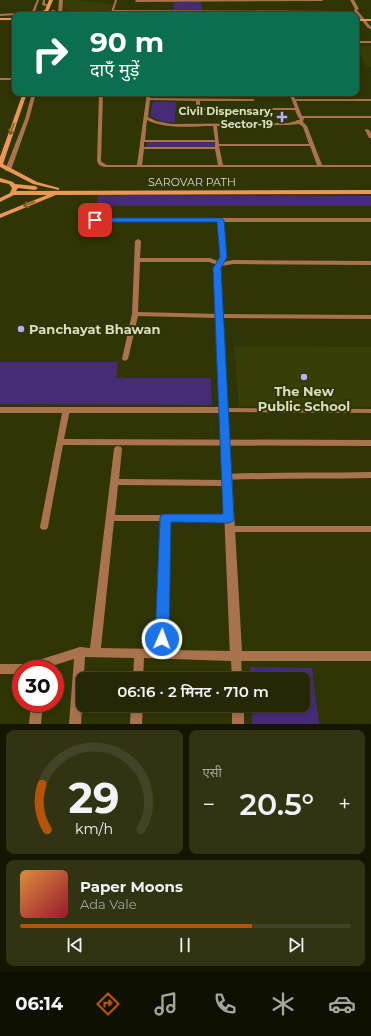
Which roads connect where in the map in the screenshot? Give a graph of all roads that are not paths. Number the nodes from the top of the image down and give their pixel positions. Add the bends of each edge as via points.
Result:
1 (44, 0) edge
2 (51, 0) edge
3 (55, 0) edge
4 (116, 0) edge
5 (136, 0) edge
6 (168, 0) edge
7 (201, 0) edge
8 (266, 0) edge
9 (322, 0) edge
10 (352, 0) edge
11 (37, 2) edge
12 (60, 2) edge
13 (43, 4) junction
14 (52, 5) junction
15 (357, 9) junction
16 (47, 11) joint
17 (133, 11) junction
18 (270, 11) junction
19 (328, 11) junction
20 (340, 11) dead end
21 (33, 12) edge
22 (43, 12) edge
23 (52, 12) edge
24 (58, 12) edge
25 (356, 12) edge
26 (12, 14) edge
27 (0, 15) edge
28 (359, 18) edge
29 (359, 18) edge
30 (0, 19) edge
31 (12, 19) edge
32 (365, 19) junction
33 (371, 19) edge
34 (371, 28) edge
35 (359, 42) edge
36 (371, 42) edge
37 (0, 80) edge
38 (12, 80) edge
39 (18, 96) edge
40 (24, 96) edge
41 (33, 96) edge
42 (101, 96) edge
43 (148, 96) edge
44 (252, 96) edge
45 (292, 96) edge
46 (148, 99) junction
47 (198, 99) junction
48 (240, 100) junction
49 (253, 100) junction
50 (294, 100) junction
51 (371, 100) edge
52 (242, 109) junction
53 (255, 109) junction
54 (297, 109) junction
55 (145, 117) junction
56 (371, 117) edge
57 (300, 119) junction
58 (144, 124) junction
59 (215, 124) junction
60 (171, 125) junction
61 (367, 130) dead end
62 (371, 137) edge
63 (142, 141) junction
64 (217, 145) junction
65 (311, 145) junction
66 (0, 148) edge
67 (141, 148) junction
68 (0, 165) edge
69 (139, 166) junction
70 (221, 166) junction
71 (320, 166) junction
72 (371, 166) edge
73 (8, 170) junction
74 (0, 180) edge
75 (14, 186) junction
76 (371, 190) edge
77 (58, 191) junction
78 (13, 193) junction
79 (0, 200) edge
80 (0, 216) edge
81 (95, 220) dead end
82 (220, 220) junction
83 (371, 220) edge
84 (138, 241) dead end
85 (137, 260) junction
86 (371, 263) edge
87 (220, 264) junction
88 (135, 314) junction
89 (218, 316) junction
90 (371, 317) edge
91 (125, 359) dead end
92 (0, 410) edge
93 (66, 410) junction
94 (223, 410) junction
95 (371, 411) edge
96 (60, 442) junction
97 (371, 443) edge
98 (225, 444) junction
99 (118, 449) dead end
100 (371, 476) edge
101 (227, 480) junction
102 (115, 482) junction
103 (110, 518) junction
104 (165, 518) junction
105 (229, 518) junction
106 (44, 527) dead end
107 (229, 528) junction
108 (371, 529) edge
109 (80, 652) junction
110 (95, 652) junction
111 (139, 654) junction
112 (162, 654) junction
113 (236, 656) junction
114 (371, 656) edge
115 (56, 660) edge
116 (0, 669) edge
117 (12, 669) edge
118 (138, 672) edge
119 (237, 672) edge
120 (36, 712) edge
121 (137, 712) edge
122 (238, 712) edge
123 (35, 724) edge
124 (75, 724) edge
125 (136, 724) edge
126 (238, 724) edge

1 - 13 street
2 - 14 main road
3 - 14 main road
4 - 17 street via 112,11
5 - 6 street
5 - 17 street
6 - 7 street
7 - 8 street
8 - 9 street
8 - 18 street
9 - 19 street
10 - 15 street
11 - 13 street
11 - 21 street
12 - 14 street
12 - 24 street
13 - 14 street
14 - 16 main road
14 - 23 main road
15 - 25 street
15 - 32 street
16 - 22 main road
17 - 18 street
18 - 19 street
19 - 20 street
26 - 27 street
28 - 32 main road
29 - 32 street
30 - 31 main road
32 - 33 main road
32 - 34 street
35 - 36 street
37 - 38 street
39 - 66 main road
40 -> 68 main road
41 - 73 street
42 - 69 street via 99,161 106,166
43 - 46 street
44 - 49 street
45 - 50 street
46 - 47 street
46 - 55 street
47 - 48 street
47 - 52 street via 198,109
48 - 49 street
48 - 52 street
49 - 53 street
50 - 51 street
50 - 54 street
52 - 53 street
53 - 54 street
54 - 57 street
55 - 58 street
55 - 60 street via 154,122
56 - 57 street
57 - 59 street via 285,124
57 - 65 street
58 - 60 street
58 - 63 street
59 - 60 street
59 - 64 street
61 - 62 street
63 - 64 street
63 - 67 street
64 - 65 street
64 - 67 street
64 - 70 street
65 - 71 street
67 - 69 street
68 - 73 main road
69 - 70 street
70 - 71 street
71 - 72 street
73 - 77 main road
74 - 75 main road, SAROVAR PATH
75 - 77 main road, SAROVAR PATH
75 - 78 main road
76 - 77 main road, SAROVAR PATH
77 - 78 main road, SAROVAR PATH
77 -> 80 main road
78 - 79 main road
81 - 82 street
82 - 83 street
82 - 87 street via 223,257
84 - 85 street
85 - 87 street via 210,260
85 - 88 street
86 - 87 street
87 - 89 street via 217,268
88 - 89 street
88 - 91 street
89 - 90 street
89 - 94 street
92 - 93 street
93 - 94 street
93 - 96 street
94 - 95 street
94 - 98 street
96 - 98 street
96 - 106 street
97 - 98 street
98 - 101 street
99 - 102 street
100 - 101 street via 267,475
101 - 102 street
101 - 105 street
102 - 103 street
103 - 104 street
103 - 110 street
104 - 105 street
104 - 112 street
105 - 107 street
107 - 108 street
107 - 113 street
109 - 110 street
109 - 115 street
109 - 124 street
110 - 111 street
111 - 112 street
111 - 118 street
112 - 113 street
113 - 114 street
113 - 119 street
116 - 117 street
120 - 123 street
121 - 125 street
122 - 126 street

